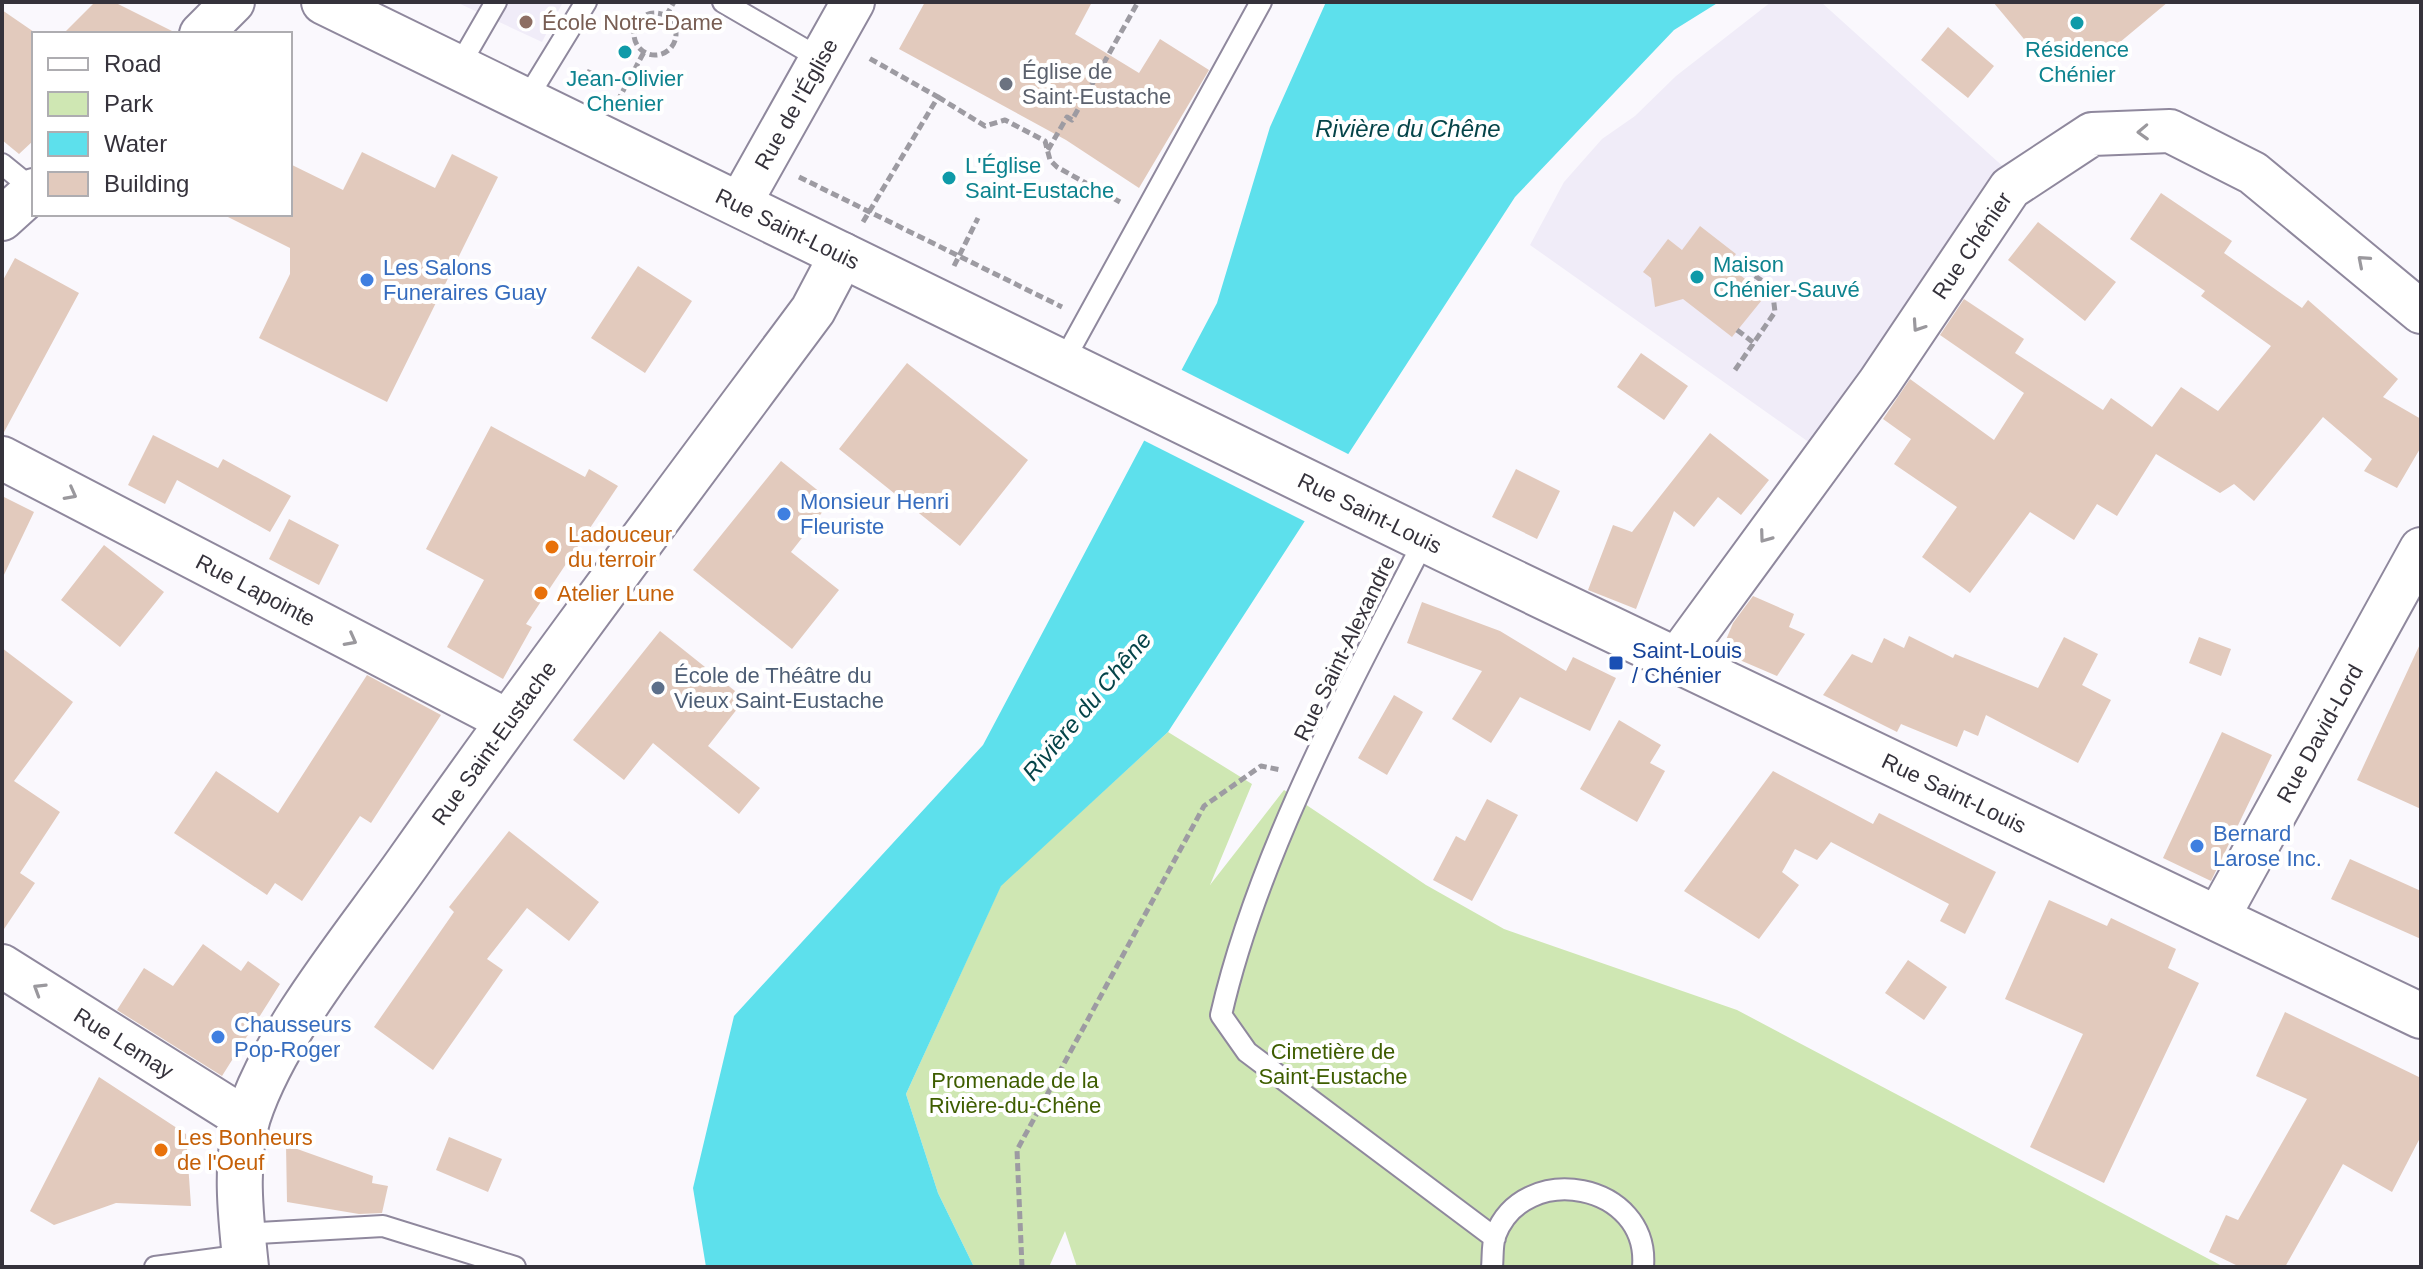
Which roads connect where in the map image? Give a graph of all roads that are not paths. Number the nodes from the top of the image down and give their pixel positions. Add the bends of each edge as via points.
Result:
1 (233, 2) edge
2 (324, 2) edge
3 (496, 2) edge
4 (586, 2) edge
5 (723, 2) edge
6 (853, 2) edge
7 (1261, 2) edge
8 (203, 32) edge
9 (838, 54) junction
10 (459, 66) junction
11 (526, 100) junction
12 (2, 164) edge
13 (32, 188) edge
14 (32, 192) edge
15 (739, 205) junction
16 (2, 219) edge
17 (852, 239) junction
18 (2421, 312) edge
19 (1063, 362) junction
20 (2, 458) edge
21 (1425, 539) junction
22 (2421, 549) edge
23 (1677, 659) junction
24 (508, 721) junction
25 (2217, 919) junction
26 (2, 966) edge
27 (2421, 1016) edge
28 (247, 1120) junction
29 (1495, 1238) junction
30 (244, 1252) edge
31 (155, 1267) edge
32 (515, 1267) edge
33 (1492, 1267) edge
34 (1643, 1267) edge

1 - 8 street
2 - 10 main road, Rue Saint-Louis
3 - 10 lane
4 - 11 lane
5 - 9 lane
6 - 9 street, Rue de l'Église
7 - 19 lane
9 - 15 street, Rue de l'Église
10 - 11 main road, Rue Saint-Louis
11 - 15 main road, Rue Saint-Louis
12 - 13 lane
14 - 16 street
15 - 17 main road, Rue Saint-Louis
17 - 19 main road, Rue Saint-Louis
17 - 24 main road, Rue Saint-Eustache via 813,310
18 -> 23 street, Rue Chénier via 2253,173 2170,131 2092,134 2010,188 1879,383
19 - 21 main road, Rue Saint-Louis
20 -> 24 street, Rue Lapointe
21 - 23 main road, Rue Saint-Louis
21 - 29 lane, Rue Saint-Alexandre via 1308,778 1236,947 1221,1015 1247,1052
22 - 25 street, Rue David-Lord
23 - 25 main road, Rue Saint-Louis
24 - 28 main road, Rue Saint-Eustache via 292,1030
25 - 27 main road, Rue Saint-Louis
28 -> 26 street, Rue Lemay
28 - 30 main road, Rue Saint-Eustache via 242,1159
29 - 33 lane
29 - 34 lane via 1508,1214 1529,1197 1575,1187 1619,1207 1635,1228
30 - 31 lane
30 - 32 lane via 383,1226

